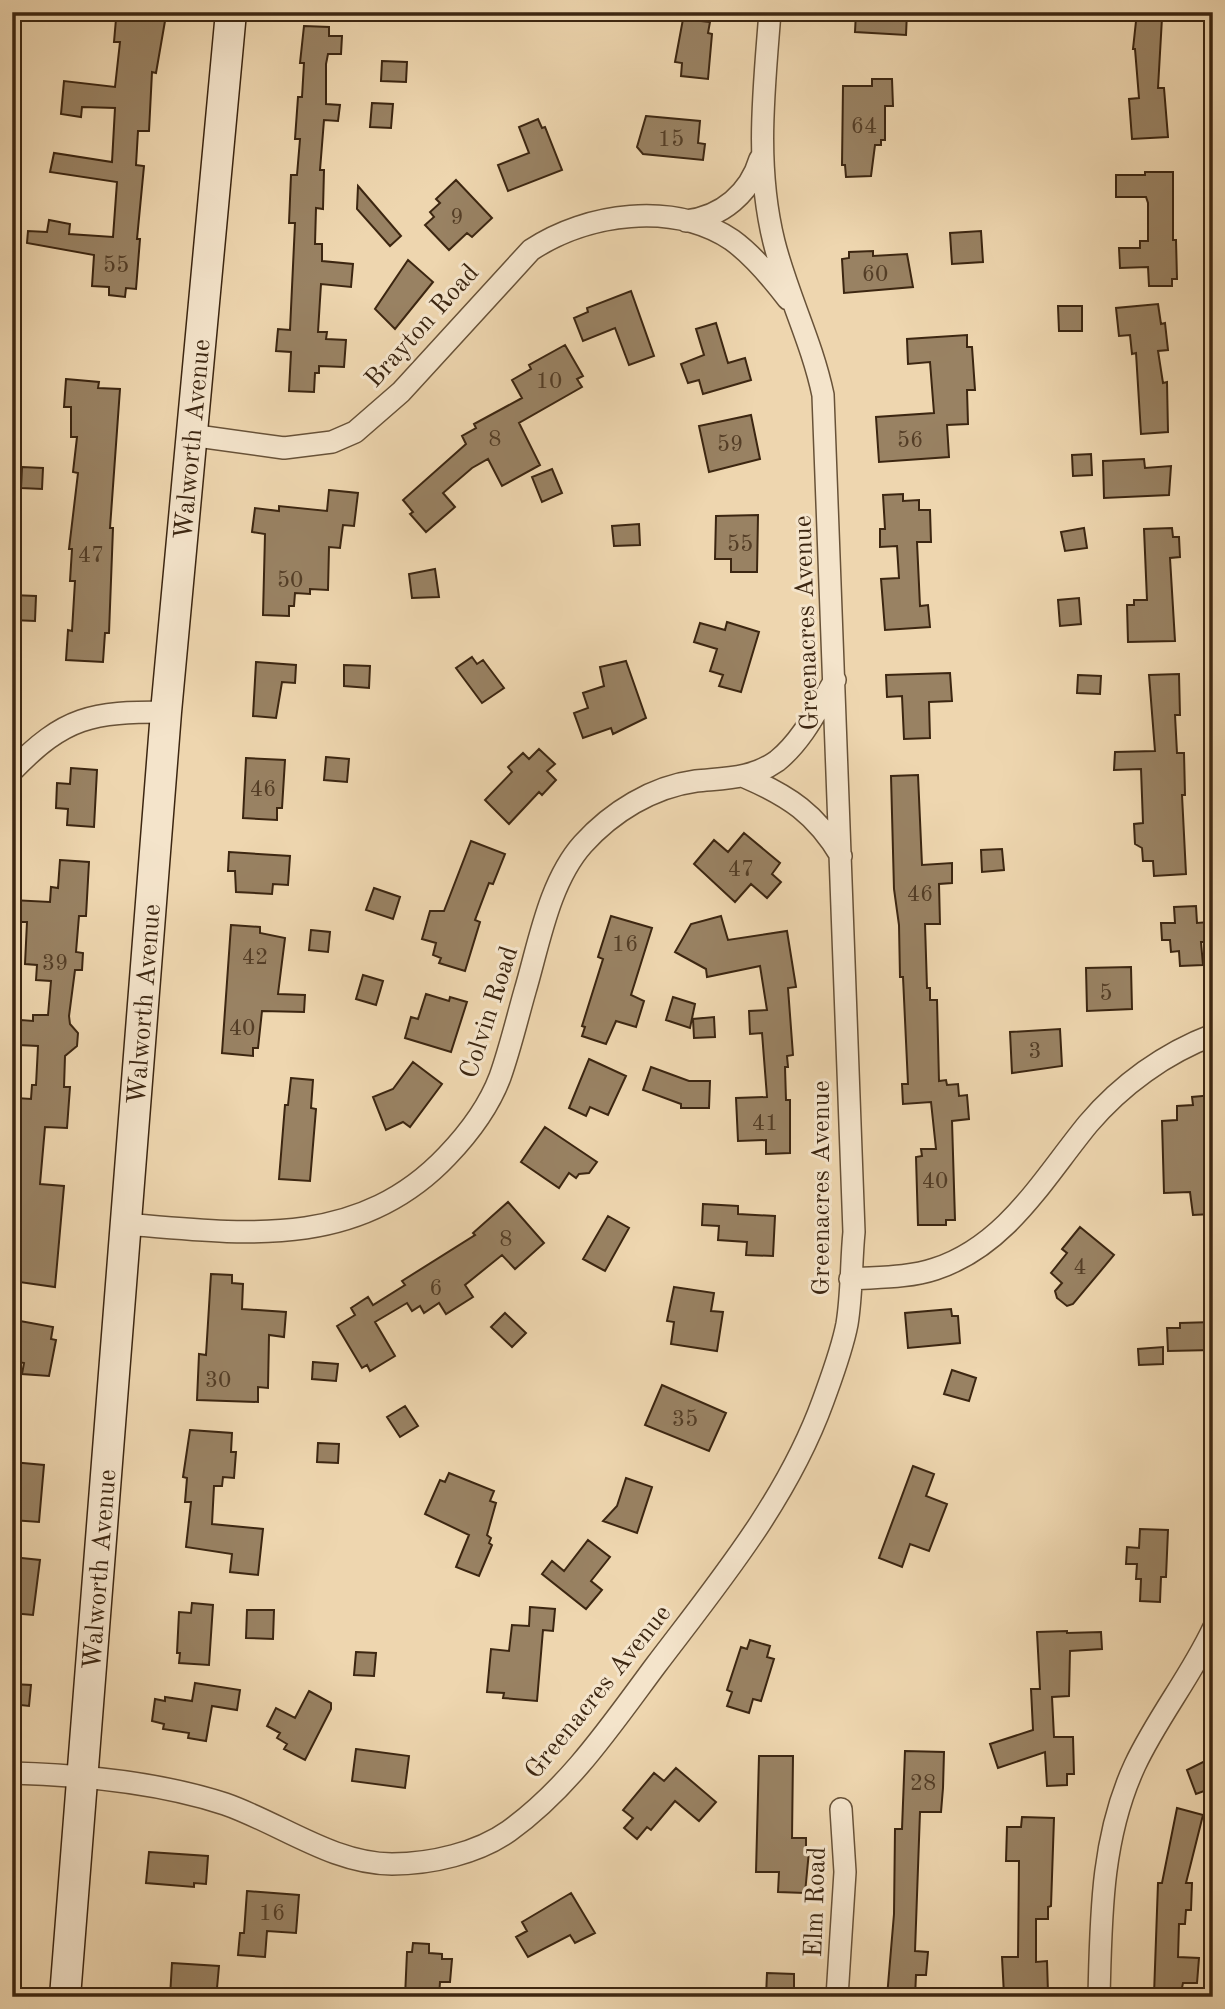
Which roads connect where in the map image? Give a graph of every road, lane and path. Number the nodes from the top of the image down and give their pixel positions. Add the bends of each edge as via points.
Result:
1 (231, 12) edge
2 (770, 12) edge
3 (762, 152) junction
4 (686, 220) junction
5 (801, 316) junction
6 (190, 435) junction
7 (835, 680) junction
8 (166, 712) junction
9 (12, 771) edge
10 (745, 777) junction
11 (842, 858) junction
12 (1213, 1035) edge
13 (126, 1224) junction
14 (850, 1279) junction
15 (1213, 1629) edge
16 (1205, 1666) edge
17 (12, 1773) edge
18 (81, 1779) junction
19 (841, 1809) dead end
20 (65, 1997) edge
21 (837, 1997) edge
22 (1099, 1997) edge

1 - 6 street, Walworth Avenue
2 - 3 street, Greenacres Avenue
3 - 4 street, Brayton Road via 754,178 737,197 711,215
3 - 5 street, Greenacres Avenue via 764,193 775,245
4 - 5 street, Brayton Road via 713,230 750,255
4 - 6 street, Brayton Road via 614,218 552,236 504,277 376,416 332,442 284,448
5 - 7 street, Greenacres Avenue via 823,395
6 - 8 street, Walworth Avenue
7 - 10 street, Colvin Road via 799,738 776,761
7 - 11 street, Greenacres Avenue
8 - 9 street via 84,717 52,735
8 - 13 street, Walworth Avenue
10 - 11 street, Colvin Road via 783,793 809,814
10 - 13 street, Colvin Road via 663,790 609,818 581,846 551,906 488,1102 451,1152 405,1193 353,1218 288,1231
11 - 14 street, Greenacres Avenue via 854,1232
12 - 14 street via 1159,1061 1116,1095 1033,1196 988,1242 956,1261 921,1273
13 - 18 street, Walworth Avenue
14 - 18 street, Greenacres Avenue via 847,1324 824,1400 772,1506 560,1788 506,1833 444,1858 369,1862 214,1801 140,1784
15 - 16 street
16 - 22 street via 1136,1763 1122,1797 1104,1869
17 - 18 street, Greenacres Avenue
18 - 20 street, Walworth Avenue
19 - 21 street, Elm Road via 845,1872

